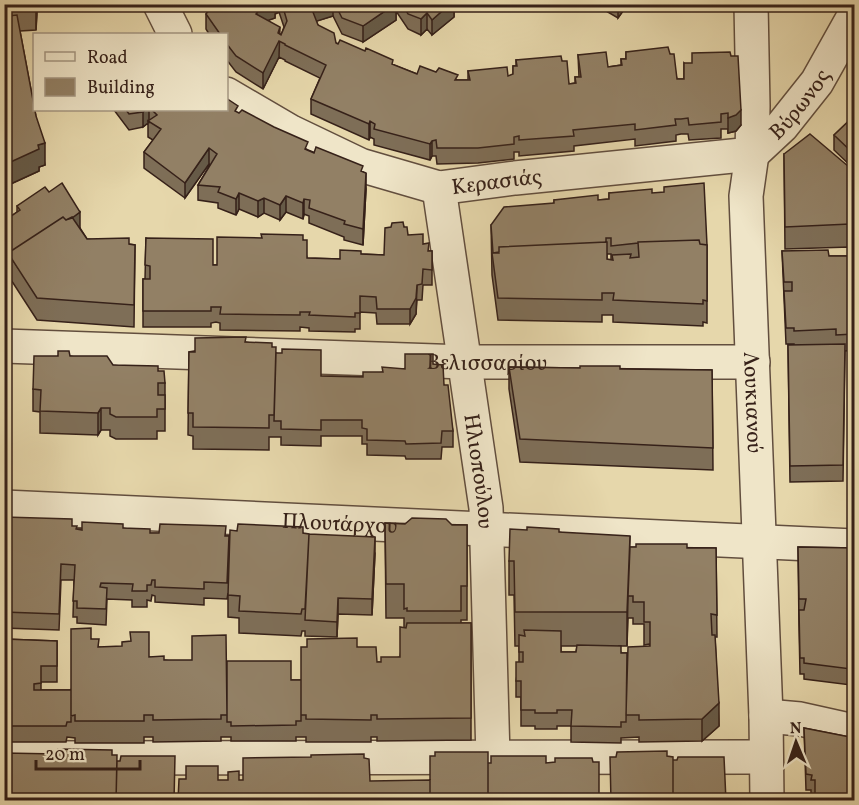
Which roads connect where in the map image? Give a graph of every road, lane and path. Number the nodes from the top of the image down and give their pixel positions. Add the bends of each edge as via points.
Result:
1 (160, 4) edge
2 (751, 4) edge
3 (855, 16) edge
4 (174, 33) edge
5 (228, 95) edge
6 (752, 154) junction
7 (439, 188) junction
8 (4, 346) edge
9 (465, 362) junction
10 (753, 362) junction
11 (4, 507) edge
12 (486, 530) junction
13 (759, 542) junction
14 (855, 546) edge
15 (766, 716) junction
16 (855, 730) edge
17 (493, 757) junction
18 (766, 757) junction
19 (4, 758) edge
20 (767, 801) edge

1 - 4 street
2 - 6 street, Λουκιανού
3 - 6 street, Βύρωνος via 817,82 782,126
5 - 7 street, Κερασιάς via 291,132 360,165
6 - 7 street, Κερασιάς
6 - 10 street, Λουκιανού via 746,196
7 - 9 street, Ηλιοπούλου
8 - 9 street, Βελισσαρίου
9 - 10 street, Βελισσαρίου
9 - 12 street, Ηλιοπούλου
10 - 13 street, Λουκιανού
11 - 12 street, Πλουτάρχου
12 - 13 street, Πλουτάρχου
12 - 17 street, Ηλιοπούλου
13 - 14 street, Πλουτάρχου
13 - 15 street, Λουκιανού
15 - 16 street
15 - 18 street, Λουκιανού
17 - 18 street
17 - 19 street
18 - 20 street, Λουκιανού

